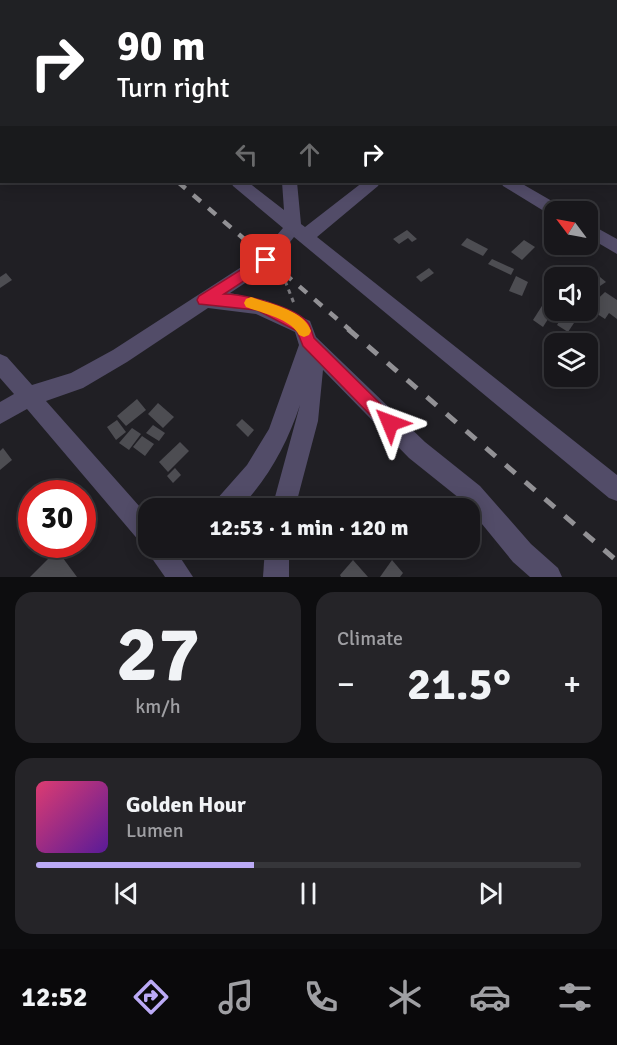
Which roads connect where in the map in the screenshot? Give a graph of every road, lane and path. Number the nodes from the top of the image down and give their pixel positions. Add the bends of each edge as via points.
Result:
1 (239, 183) edge
2 (290, 183) edge
3 (371, 183) edge
4 (510, 183) edge
5 (544, 204) edge
6 (299, 231) junction
7 (598, 236) edge
8 (617, 247) edge
9 (284, 261) dead end
10 (204, 300) junction
11 (305, 334) junction
12 (0, 363) edge
13 (27, 397) junction
14 (0, 414) edge
15 (617, 490) edge
16 (233, 498) edge
17 (287, 498) edge
18 (138, 520) edge
19 (169, 558) edge
20 (277, 558) edge
21 (180, 577) edge
22 (276, 577) edge
23 (549, 577) edge

1 - 6 street
2 - 6 street
3 - 6 street
4 - 5 street
6 - 10 street via 266,260
6 - 15 street
7 - 8 street
9 - 11 path via 282,273
10 - 11 street via 258,304 279,313
10 - 13 street via 97,369 59,388
11 - 16 street via 292,402 281,431
11 - 17 street via 313,367 311,393
11 - 23 street via 417,450 472,494 522,554
12 - 13 street
13 - 14 street
13 - 18 street
19 - 21 street
20 - 22 street

